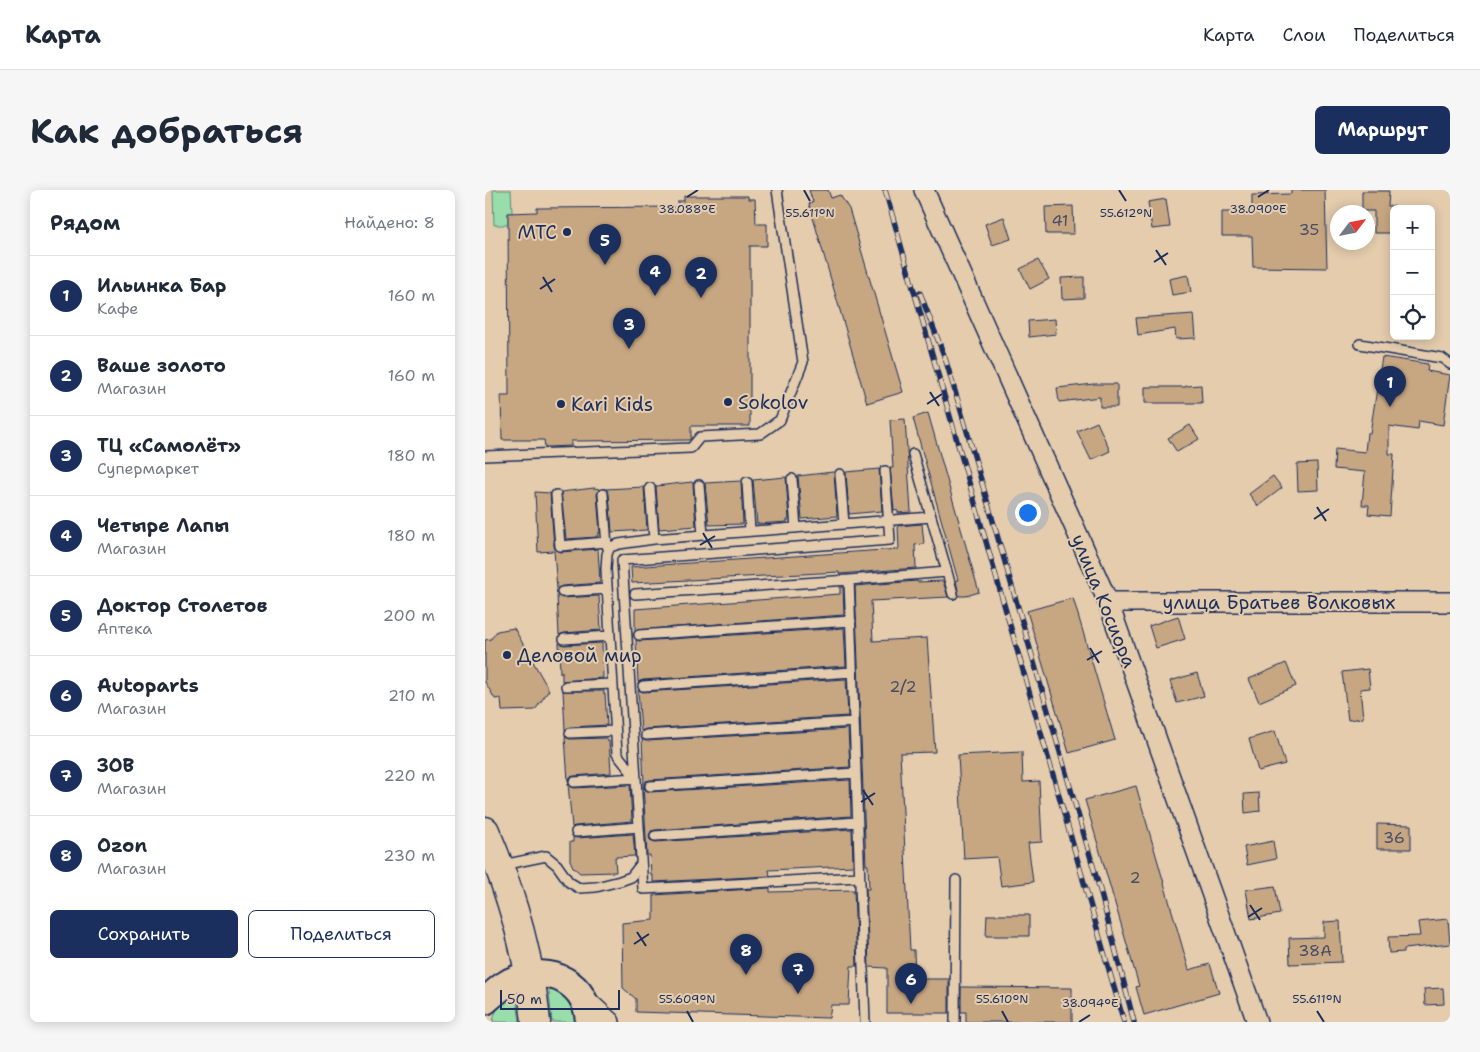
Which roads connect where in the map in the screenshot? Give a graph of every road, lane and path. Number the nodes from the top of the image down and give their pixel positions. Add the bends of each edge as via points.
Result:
1 (777, 190) edge
2 (924, 190) edge
3 (1360, 344) dead end
4 (1450, 364) edge
5 (913, 454) dead end
6 (485, 456) edge
7 (885, 471) dead end
8 (840, 474) dead end
9 (792, 479) dead end
10 (747, 482) dead end
11 (699, 485) dead end
12 (650, 488) dead end
13 (603, 494) dead end
14 (556, 495) dead end
15 (931, 517) junction
16 (888, 520) junction
17 (844, 524) junction
18 (796, 528) junction
19 (750, 532) junction
20 (703, 535) junction
21 (654, 539) junction
22 (606, 542) junction
23 (607, 554) junction
24 (947, 572) junction
25 (849, 580) junction
26 (607, 589) junction
27 (562, 592) dead end
28 (635, 594) dead end
29 (953, 594) dead end
30 (1108, 602) junction
31 (1450, 602) edge
32 (851, 622) junction
33 (639, 635) dead end
34 (610, 636) junction
35 (564, 639) dead end
36 (852, 672) junction
37 (612, 684) junction
38 (566, 686) dead end
39 (643, 686) dead end
40 (854, 722) junction
41 (615, 730) junction
42 (570, 734) dead end
43 (646, 735) dead end
44 (856, 773) junction
45 (636, 778) junction
46 (574, 782) dead end
47 (650, 786) dead end
48 (857, 822) junction
49 (639, 827) junction
50 (485, 831) edge
51 (576, 832) dead end
52 (655, 836) dead end
53 (641, 864) junction
54 (499, 865) junction
55 (859, 877) junction
56 (955, 880) dead end
57 (529, 975) junction
58 (581, 994) junction
59 (487, 1002) edge
60 (536, 1022) edge
61 (589, 1022) edge
62 (609, 1022) edge
63 (865, 1022) edge
64 (955, 1022) edge
65 (1257, 1022) edge

1 - 6 lane via 803,362 780,420 760,434 700,437 691,448
2 - 30 street, улица Косиора
3 - 4 lane via 1442,358
5 - 15 lane
7 - 16 lane
8 - 17 lane
9 - 18 lane
10 - 19 lane
11 - 20 lane
12 - 21 lane
13 - 22 lane
14 - 22 lane via 560,546
15 - 16 lane
15 - 24 lane
16 - 17 lane
16 - 45 lane via 890,540 622,560
17 - 18 lane
18 - 19 lane
19 - 20 lane
20 - 21 lane
21 - 23 lane via 614,545
22 - 23 lane
23 - 26 lane
24 - 25 lane
24 - 29 lane
25 - 28 lane
25 - 32 lane
26 - 27 lane
26 - 34 lane
30 - 31 street, улица Братьев Волковых
30 - 65 street, улица Косиора
32 - 33 lane
32 - 36 lane
34 - 35 lane
34 - 37 lane
36 - 39 lane
36 - 40 lane
37 - 38 lane
37 - 41 lane
40 - 43 lane
40 - 44 lane
41 - 42 lane
41 - 45 lane via 617,754
44 - 47 lane
44 - 48 lane
45 - 46 lane
45 - 49 lane
48 - 52 lane
48 - 55 lane
49 - 51 lane
49 - 53 lane
50 - 54 main road
53 - 54 lane via 631,877 620,882 579,888 569,882 546,856
53 - 55 lane via 643,889
54 - 57 main road via 516,914
55 - 63 lane
56 - 64 lane
57 - 58 main road via 554,976
57 - 59 main road via 506,983
57 - 60 main road
58 - 61 main road
58 - 62 street

